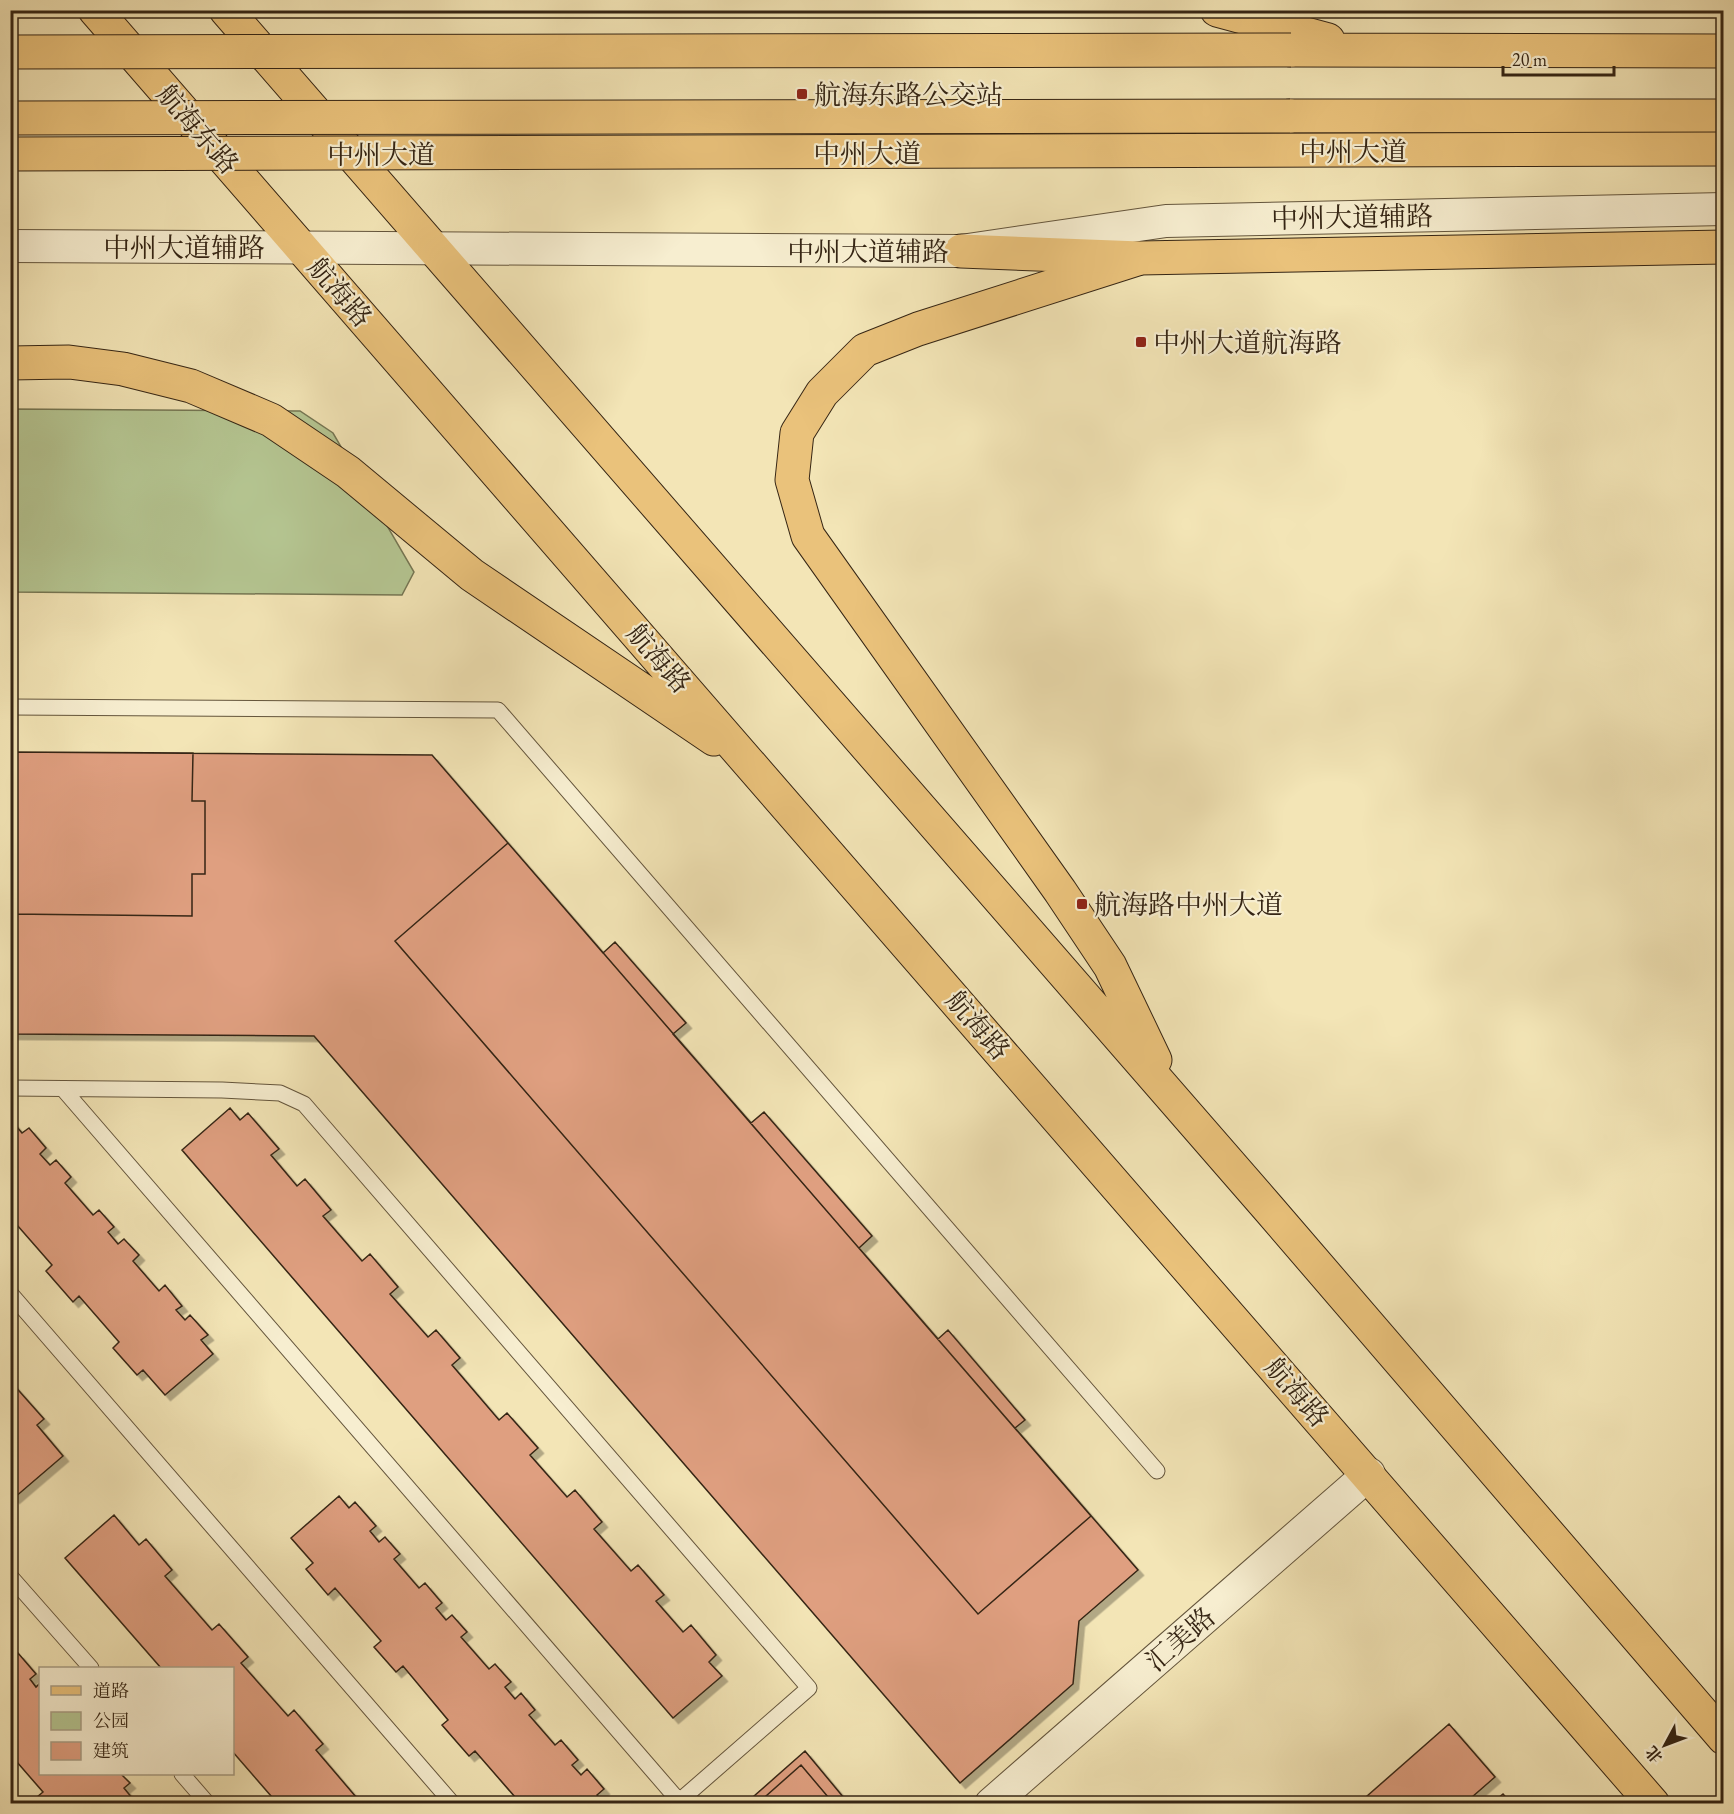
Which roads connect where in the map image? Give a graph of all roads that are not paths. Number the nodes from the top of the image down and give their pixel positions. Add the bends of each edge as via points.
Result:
1 (95, 10) edge
2 (226, 10) edge
3 (1217, 10) edge
4 (1367, 51) junction
5 (1724, 51) edge
6 (10, 52) edge
7 (1724, 116) edge
8 (10, 118) edge
9 (1724, 149) edge
10 (10, 154) edge
11 (1724, 209) edge
12 (10, 246) edge
13 (1724, 247) edge
14 (301, 248) junction
15 (433, 249) junction
16 (961, 251) junction
17 (1140, 258) junction
18 (10, 363) edge
19 (10, 707) edge
20 (753, 766) junction
21 (10, 1088) edge
22 (63, 1089) junction
23 (1174, 1100) junction
24 (10, 1293) edge
25 (1157, 1471) dead end
26 (1369, 1474) junction
27 (10, 1576) edge
28 (90, 1667) edge
29 (1724, 1738) edge
30 (184, 1775) edge
31 (677, 1802) edge
32 (208, 1803) edge
33 (453, 1803) edge
34 (991, 1803) edge
35 (1653, 1803) edge

1 - 14 main road, 航海东路
2 - 15 main road
3 - 4 main road
4 - 5 main road
4 - 6 main road, bridge
7 - 8 main road, 中州大道, bridge
9 - 10 main road, 中州大道, bridge
11 - 16 street, 中州大道辅路 via 1166,220
12 - 14 street, 中州大道辅路
13 - 17 main road
14 - 15 street, 中州大道辅路
14 - 20 main road, 航海路
15 - 16 street, 中州大道辅路
15 - 23 main road
16 - 17 main road
17 - 23 main road via 918,328 865,350 822,393 797,433 792,480 808,536 1110,966
18 - 20 main road via 69,362 123,369 191,387 271,420 348,472 472,575
19 - 25 lane via 498,710
20 - 26 main road, 航海路
21 - 22 lane
22 - 31 lane
22 - 31 lane via 280,1093 304,1104 809,1688
23 - 29 main road
24 - 33 lane
26 - 34 street, 汇美路
26 - 35 main road, 航海路
27 - 28 lane
30 - 32 lane

